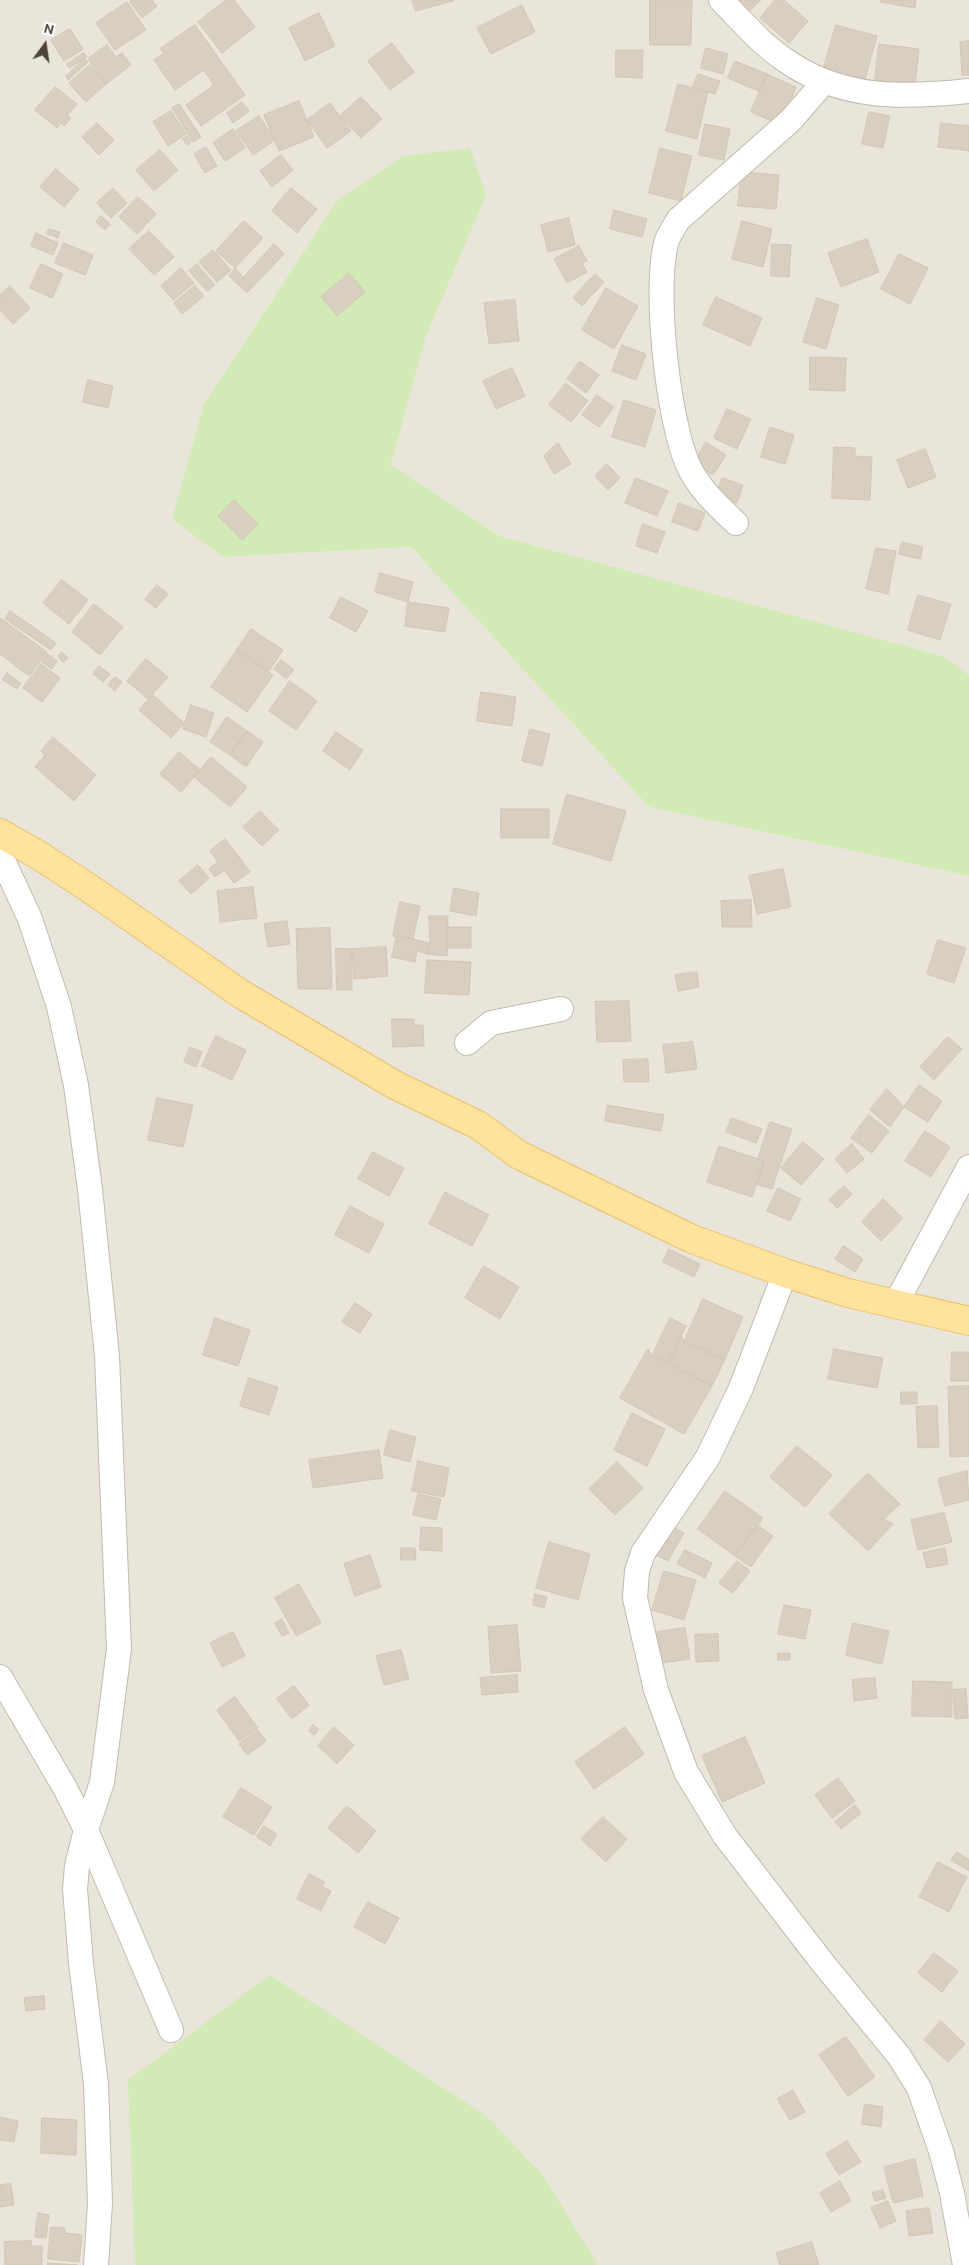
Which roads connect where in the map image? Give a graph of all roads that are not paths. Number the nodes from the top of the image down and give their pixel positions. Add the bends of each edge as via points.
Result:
1 (721, 0) edge
2 (824, 82) junction
3 (969, 91) edge
4 (736, 522) dead end
5 (0, 833) edge
6 (0, 854) edge
7 (561, 1009) dead end
8 (467, 1043) dead end
9 (969, 1168) edge
10 (785, 1273) junction
11 (895, 1305) junction
12 (969, 1321) edge
13 (0, 1676) edge
14 (86, 1830) junction
15 (171, 2030) dead end
16 (96, 2265) edge
17 (965, 2265) edge

1 - 2 street via 785,60
2 - 3 street via 884,96
2 - 4 street via 790,120 678,220 668,240 662,290 666,367 681,444 689,466 708,497
5 - 10 main road via 89,888 241,994 395,1085 478,1126 519,1155 692,1239
6 - 14 street via 30,919 61,1016 76,1085 107,1356 119,1649 102,1782
7 - 8 street via 491,1023
9 - 11 street
10 - 11 main road
10 - 17 street via 741,1388 708,1457 643,1553 637,1571 635,1598 656,1690 686,1772 724,1836 899,2056 919,2088 952,2193
11 - 12 main road
13 - 14 street
14 - 15 street
14 - 16 street via 77,1866 76,1889 81,1963 96,2084 100,2203

